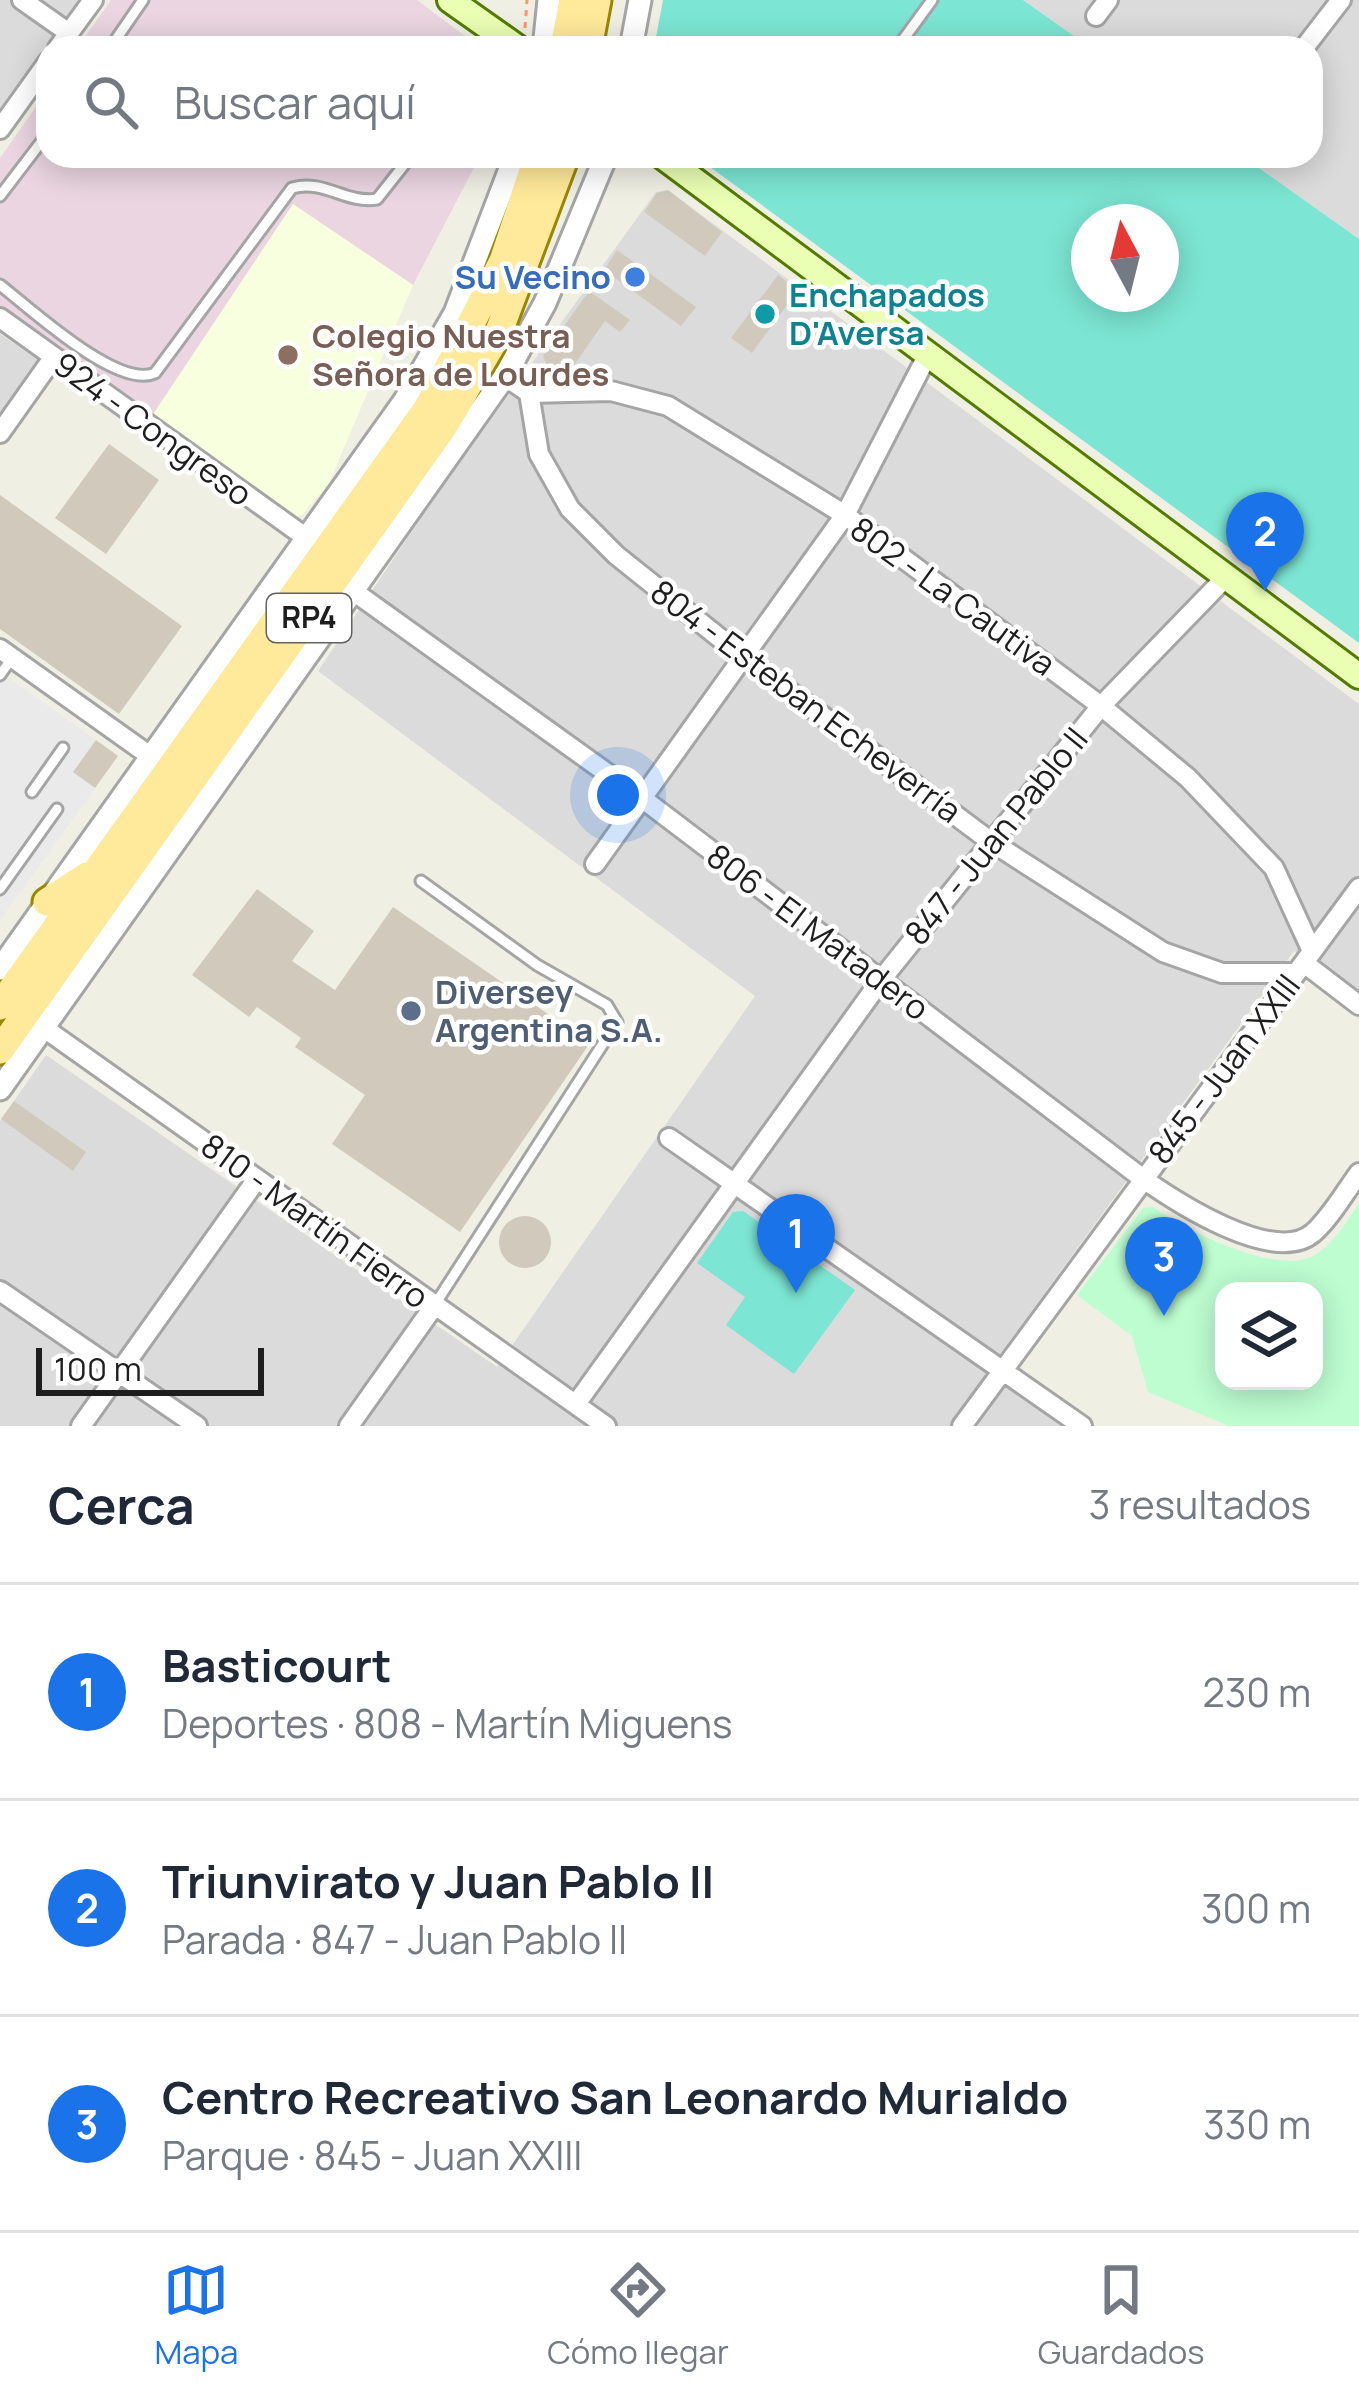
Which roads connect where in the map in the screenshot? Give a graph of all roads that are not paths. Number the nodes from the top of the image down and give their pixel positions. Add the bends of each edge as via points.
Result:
1 (22, 0) edge
2 (93, 0) edge
3 (143, 0) edge
4 (450, 0) edge
5 (549, 0) edge
6 (573, 0) edge
7 (597, 0) edge
8 (640, 0) edge
9 (932, 0) edge
10 (1341, 0) edge
11 (60, 36) edge
12 (67, 36) edge
13 (118, 36) edge
14 (502, 36) edge
15 (545, 36) edge
16 (567, 36) edge
17 (590, 36) edge
18 (633, 36) edge
19 (906, 36) edge
20 (1313, 36) edge
21 (36, 79) edge
22 (0, 129) edge
23 (36, 149) edge
24 (402, 168) edge
25 (511, 168) edge
26 (534, 168) edge
27 (560, 168) edge
28 (601, 168) edge
29 (678, 168) edge
30 (0, 196) edge
31 (0, 285) edge
32 (0, 318) edge
33 (928, 354) junction
34 (53, 358) junction
35 (505, 376) junction
36 (529, 393) junction
37 (0, 433) edge
38 (845, 515) junction
39 (308, 539) junction
40 (1227, 576) junction
41 (346, 586) junction
42 (6, 654) edge
43 (746, 659) junction
44 (0, 675) edge
45 (1359, 676) edge
46 (1101, 706) junction
47 (63, 748) dead end
48 (153, 758) junction
49 (32, 792) dead end
50 (643, 799) junction
51 (57, 809) dead end
52 (990, 841) junction
53 (595, 864) dead end
54 (100, 866) junction
55 (421, 881) dead end
56 (1359, 888) edge
57 (0, 889) edge
58 (47, 902) junction
59 (1304, 962) junction
60 (0, 969) edge
61 (880, 980) junction
62 (1359, 1005) edge
63 (23, 1016) edge
64 (0, 1050) edge
65 (0, 1089) edge
66 (669, 1138) dead end
67 (1359, 1173) edge
68 (1142, 1178) junction
69 (257, 1179) junction
70 (736, 1182) junction
71 (0, 1291) edge
72 (434, 1306) junction
73 (1004, 1370) junction
74 (120, 1372) junction
75 (576, 1404) junction
76 (81, 1426) edge
77 (197, 1426) edge
78 (349, 1426) edge
79 (606, 1426) edge
80 (962, 1426) edge
81 (1082, 1426) edge

1 - 11 street
2 - 12 street
3 - 13 lane
4 - 14 main road
5 - 15 street
6 - 16 main road
7 - 17 main road
8 - 18 street
9 - 19 lane
10 - 20 street
21 - 22 street
23 - 30 lane
24 - 31 lane via 377,199 354,200 316,184 292,188 155,373 143,378 68,338
25 - 39 street via 436,352
26 - 54 main road, RP4 via 503,261 448,376
27 - 41 main road, RP4 via 498,334
28 - 35 street
29 - 33 main road
32 - 34 street, 924 - Congreso
33 - 38 street
33 - 40 main road
34 - 37 street
34 - 39 street, 924 - Congreso
35 - 36 street
35 - 41 street
36 - 38 street, 802 - La Cautiva via 611,392 668,406
36 - 43 street, 804 - Esteban Echeverría via 539,454 570,508
38 - 43 street
38 - 46 street, 802 - La Cautiva
39 - 48 street
40 - 45 main road
40 - 46 street, 847 - Juan Pablo II
41 - 50 street, 806 - El Matadero
41 - 63 main road, RP4
42 - 44 lane
42 - 48 street
43 - 50 street
43 - 52 street, 804 - Esteban Echeverría
46 - 52 street, 847 - Juan Pablo II
46 - 59 street, 802 - La Cautiva via 1256,844 1288,890
47 - 49 lane
48 - 58 street
50 - 53 street
50 - 61 street, 806 - El Matadero
51 - 57 lane
52 - 59 street, 804 - Esteban Echeverría via 1183,962 1239,975
52 - 61 street, 847 - Juan Pablo II
54 - 58 main road
54 - 63 main road, RP4
55 - 72 lane via 607,1005 617,1022
56 - 59 street, 845 - Juan XXIII
58 - 60 street
59 - 62 street
59 - 68 street, 845 - Juan XXIII
61 - 68 street, 806 - El Matadero
61 - 70 street, 847 - Juan Pablo II
63 - 64 main road, RP4
63 - 65 street
63 - 69 street, 810 - Martín Fierro
66 - 70 street
67 - 68 street, 806 - El Matadero via 1314,1232 1288,1243 1234,1230
68 - 73 street, 845 - Juan XXIII
69 - 72 street, 810 - Martín Fierro
69 - 74 street
70 - 73 street
70 - 75 street, 847 - Juan Pablo II
71 - 74 street
72 - 75 street, 810 - Martín Fierro
72 - 78 street
73 - 80 street, 845 - Juan XXIII
73 - 81 street
74 - 76 street
74 - 77 street
75 - 79 street, 810 - Martín Fierro

